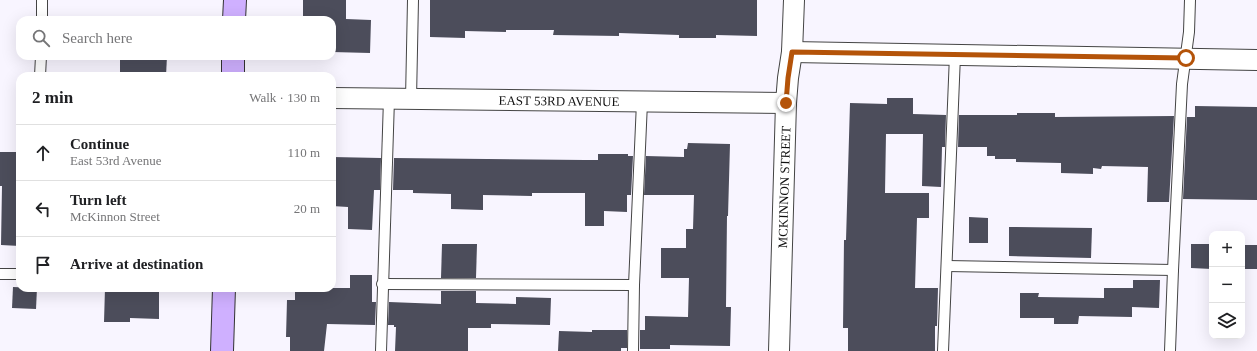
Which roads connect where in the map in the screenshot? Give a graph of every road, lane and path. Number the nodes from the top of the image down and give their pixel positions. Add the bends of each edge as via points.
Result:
1 (42, 0) edge
2 (235, 0) edge
3 (413, 0) edge
4 (794, 0) edge
5 (1190, 0) edge
6 (42, 16) edge
7 (234, 16) edge
8 (792, 52) junction
9 (955, 55) junction
10 (1186, 58) junction
11 (41, 60) edge
12 (233, 60) edge
13 (1257, 60) edge
14 (40, 72) edge
15 (233, 72) edge
16 (336, 98) edge
17 (411, 98) junction
18 (389, 99) junction
19 (642, 102) junction
20 (786, 103) junction
21 (947, 266) junction
22 (1173, 270) junction
23 (0, 274) edge
24 (16, 274) edge
25 (382, 284) junction
26 (634, 285) junction
27 (224, 292) edge
28 (222, 351) edge
29 (381, 351) edge
30 (633, 351) edge
31 (778, 351) edge
32 (943, 351) edge
33 (1170, 351) edge

1 - 6 lane
2 - 7 street
3 - 17 lane
4 - 8 street, MCKINNON STREET
5 - 10 lane
8 - 9 street
8 - 20 street, MCKINNON STREET
9 - 10 street
9 - 21 lane
10 - 13 street
10 - 22 lane via 1182,84
11 - 14 lane
12 - 15 street
16 - 18 street, EAST 53RD AVENUE
17 - 18 street, EAST 53RD AVENUE
17 - 19 street, EAST 53RD AVENUE
18 - 25 lane
19 - 20 street, EAST 53RD AVENUE
19 - 26 lane
20 - 31 street, MCKINNON STREET
21 - 22 lane
21 - 32 lane
22 - 33 lane
23 - 24 lane
25 - 26 lane
25 - 29 lane
26 - 30 lane
27 - 28 street

